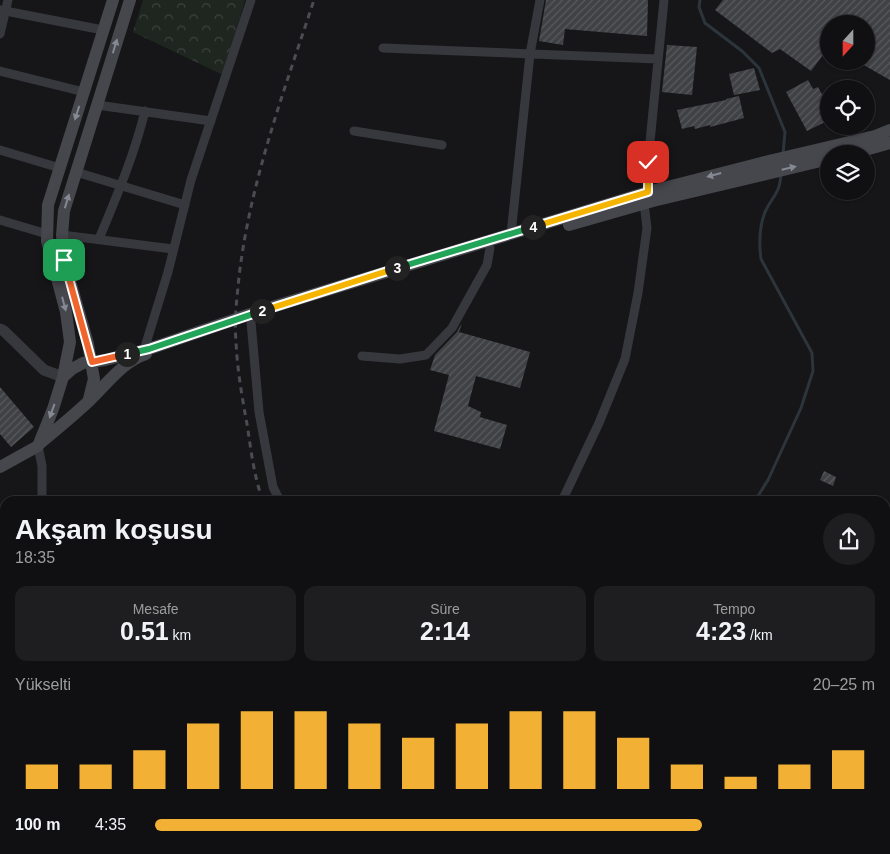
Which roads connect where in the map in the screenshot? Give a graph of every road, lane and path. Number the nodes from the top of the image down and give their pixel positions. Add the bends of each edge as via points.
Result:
1 (8, 0) edge
2 (113, 0) edge
3 (130, 0) edge
4 (251, 0) edge
5 (540, 0) edge
6 (664, 0) edge
7 (3, 10) edge
8 (103, 30) junction
9 (0, 34) edge
10 (383, 48) dead end
11 (530, 54) junction
12 (658, 59) junction
13 (0, 71) edge
14 (84, 92) junction
15 (97, 105) junction
16 (145, 112) junction
17 (211, 121) junction
18 (890, 130) edge
19 (354, 131) dead end
20 (890, 143) edge
21 (442, 144) dead end
22 (875, 147) edge
23 (0, 150) edge
24 (812, 157) junction
25 (820, 158) edge
26 (60, 168) junction
27 (76, 172) junction
28 (122, 184) junction
29 (646, 198) junction
30 (185, 204) junction
31 (0, 220) edge
32 (47, 234) junction
33 (511, 234) junction
34 (62, 235) junction
35 (99, 240) junction
36 (490, 248) junction
37 (173, 249) junction
38 (251, 322) junction
39 (0, 329) edge
40 (144, 350) junction
41 (362, 356) dead end
42 (92, 362) junction
43 (63, 378) junction
44 (88, 402) junction
45 (38, 445) junction
46 (0, 467) edge
47 (44, 496) edge
48 (278, 496) edge
49 (564, 496) edge

1 - 7 street
2 - 8 main road
15 -> 3 main road
4 - 17 street
5 - 11 street
6 - 12 street
7 - 8 street
7 - 9 street
8 - 14 main road
10 - 11 street
11 - 12 street
11 - 33 street
12 - 29 street
13 - 14 street
14 -> 26 main road
15 - 16 street
15 - 27 main road
16 - 17 street
16 - 28 street
17 - 30 street
18 - 24 main road
19 - 21 street
20 - 22 main road
23 - 26 street
24 - 25 main road
24 - 29 main road
26 - 32 main road via 48,205
27 - 28 street
34 -> 27 main road via 64,210
28 - 30 street
28 - 35 street
29 - 33 main road
29 - 36 main road
29 - 49 street via 647,228 625,359
30 - 37 street
31 - 32 street
32 -> 43 main road via 70,342
33 - 40 main road via 259,311
34 - 35 street
34 - 42 main road via 64,260
35 - 37 street
36 - 38 main road
36 - 41 street via 487,265 452,328 426,355 400,359
37 - 40 street
38 - 44 main road via 140,356 121,369
38 - 48 street via 259,412
39 - 43 street via 44,370
40 - 42 main road
42 - 43 main road via 78,366
42 - 44 main road via 94,379
43 -> 45 main road
44 - 45 main road
45 - 46 main road
45 - 47 street

